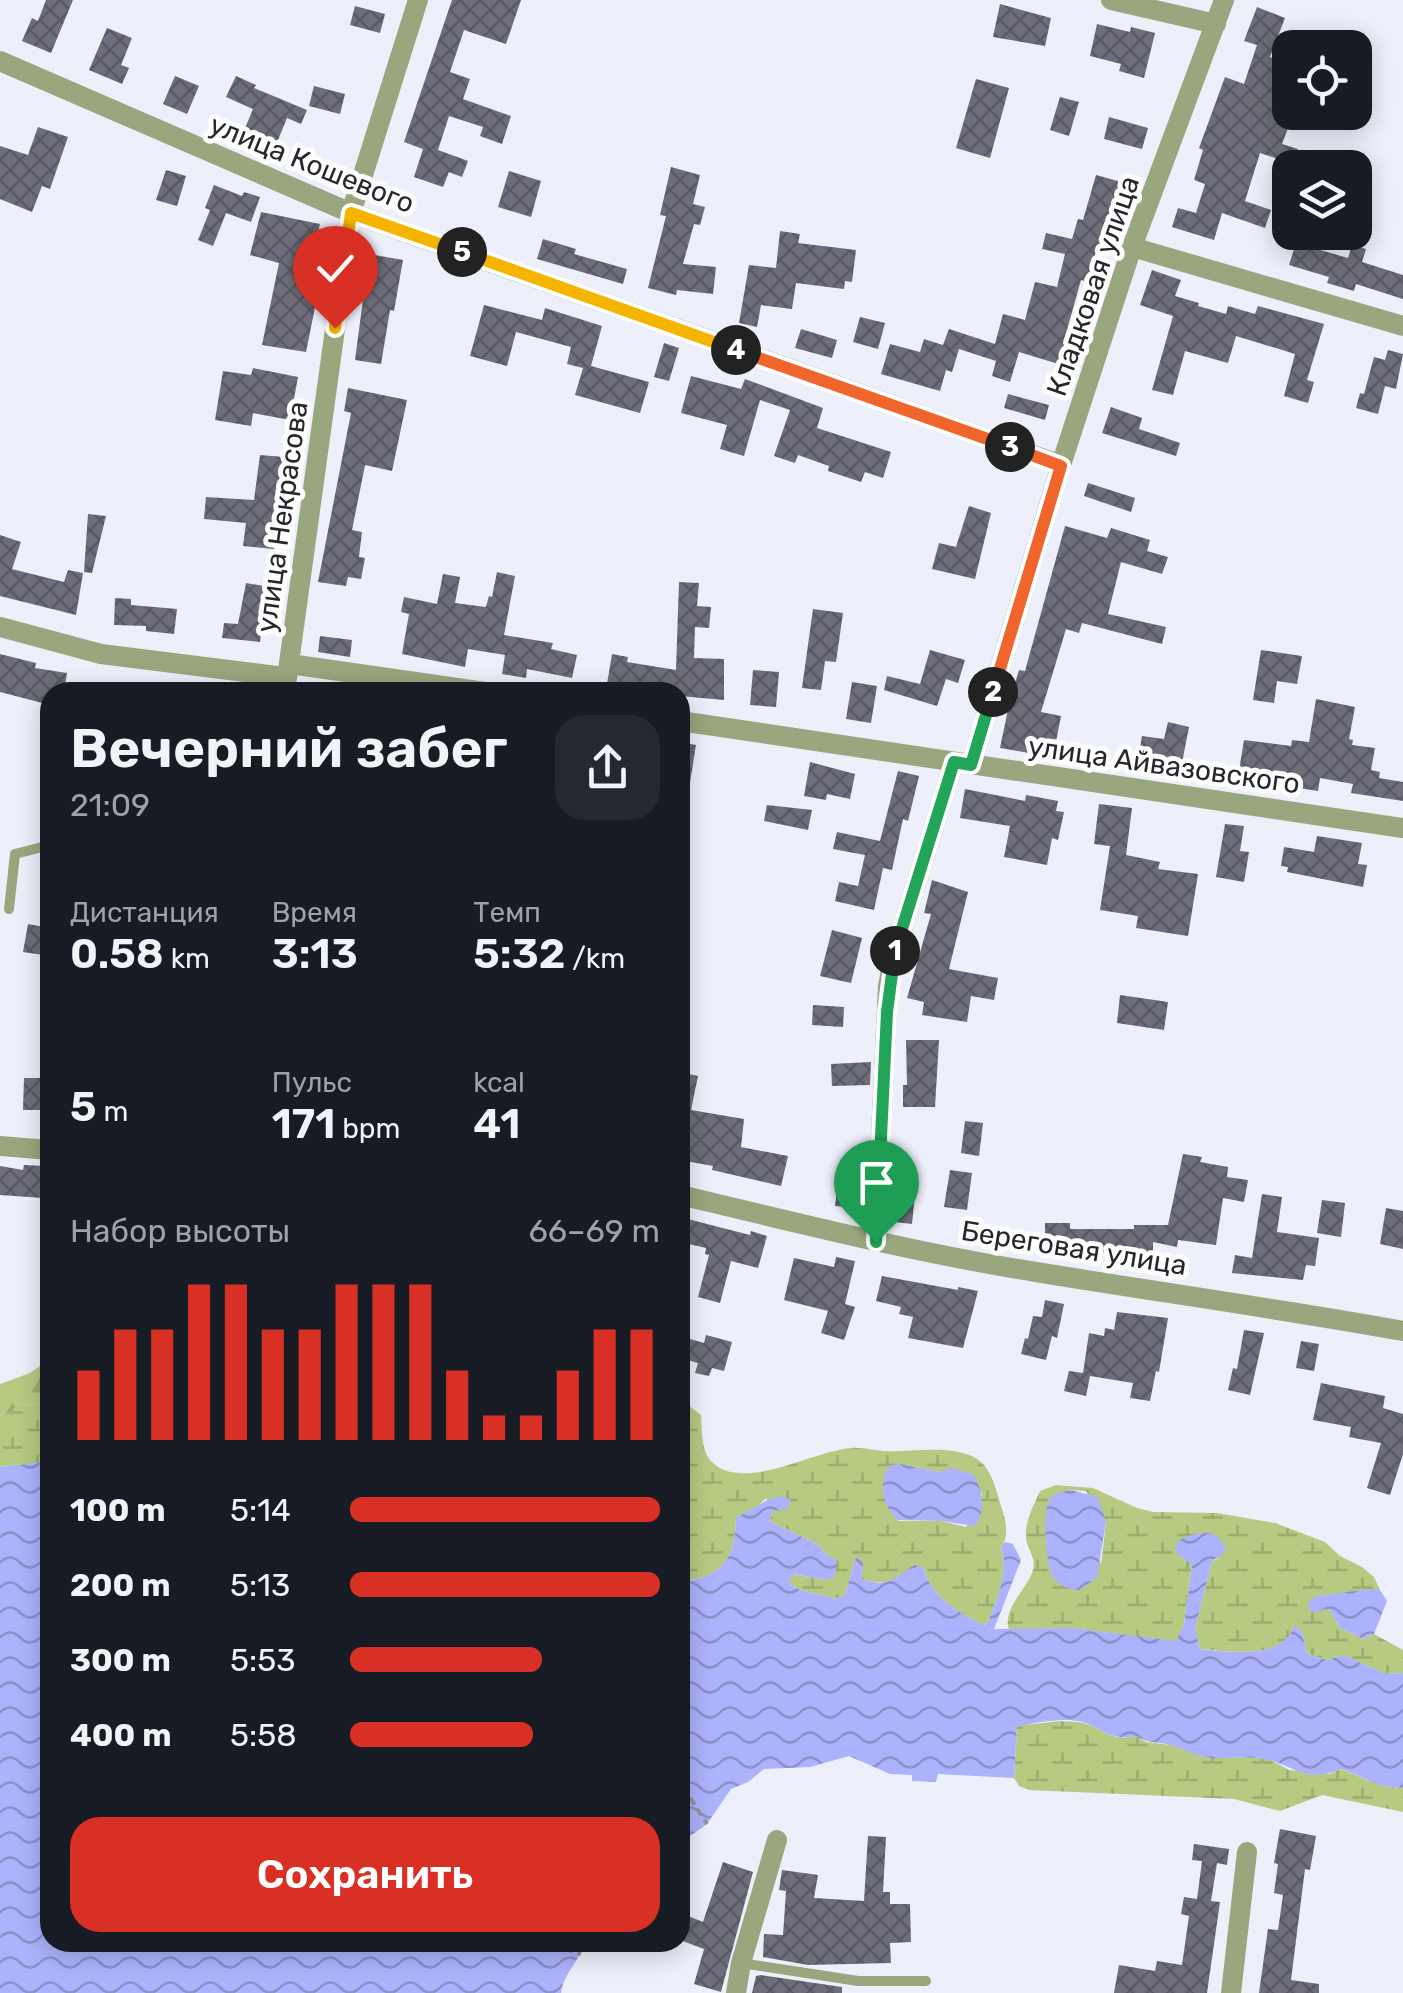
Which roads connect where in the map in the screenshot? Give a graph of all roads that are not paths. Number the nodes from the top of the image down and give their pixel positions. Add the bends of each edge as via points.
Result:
1 (418, 0) edge
2 (1111, 0) edge
3 (1224, 0) edge
4 (1216, 24) junction
5 (0, 61) edge
6 (351, 213) junction
7 (1132, 248) junction
8 (1403, 326) edge
9 (1061, 466) junction
10 (0, 627) edge
11 (287, 678) edge
12 (344, 682) edge
13 (690, 722) edge
14 (963, 763) junction
15 (1403, 828) edge
16 (40, 848) edge
17 (9, 909) dead end
18 (0, 1146) edge
19 (40, 1149) edge
20 (690, 1197) edge
21 (876, 1242) junction
22 (1403, 1331) edge
23 (778, 1840) dead end
24 (1248, 1852) dead end
25 (741, 1963) junction
26 (926, 1981) dead end
27 (736, 1993) edge
28 (1232, 1993) edge

1 - 6 street, улица Некрасова
2 - 4 street
3 - 4 street, Кладковая улица
4 - 7 street, Кладковая улица
5 - 6 street, улица Кошевого
6 - 9 street, улица Кошевого
6 - 11 street, улица Некрасова
7 - 8 street
7 - 9 street, Кладковая улица
9 - 14 street, Кладковая улица
10 - 11 street via 101,654
11 - 12 street
13 - 14 street, улица Айвазовского
14 - 15 street, улица Айвазовского
14 - 21 street, Кладковая улица via 894,952
16 - 17 lane via 15,854
18 - 19 street
20 - 21 street, Береговая улица
21 - 22 street, Береговая улица
23 - 25 street
24 - 28 street
25 - 26 lane via 858,1981
25 - 27 street

